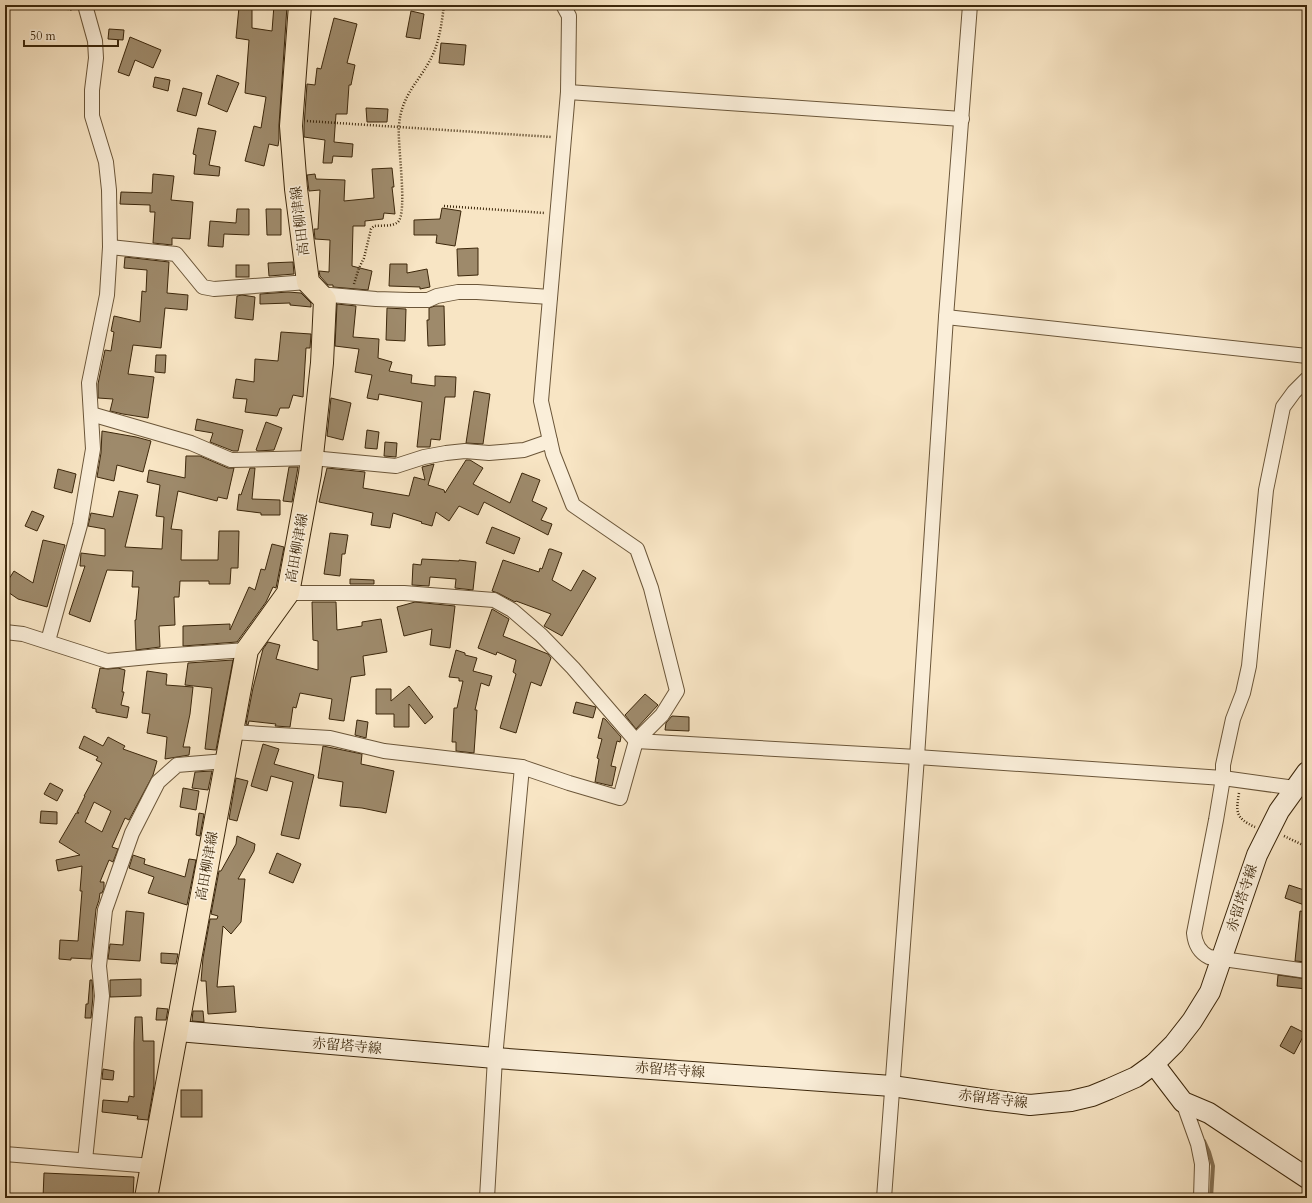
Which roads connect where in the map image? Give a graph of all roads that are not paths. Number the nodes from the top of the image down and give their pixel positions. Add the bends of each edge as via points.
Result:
1 (300, 5) edge
2 (563, 5) edge
3 (970, 5) edge
4 (86, 9) edge
5 (568, 92) junction
6 (962, 119) junction
7 (110, 247) junction
8 (314, 288) junction
9 (550, 297) junction
10 (946, 317) junction
11 (1307, 356) edge
12 (1307, 379) edge
13 (91, 414) junction
14 (550, 442) junction
15 (312, 458) junction
16 (288, 593) junction
17 (5, 632) edge
18 (48, 641) junction
19 (247, 650) junction
20 (231, 732) junction
21 (636, 741) junction
22 (917, 757) junction
23 (226, 761) junction
24 (522, 767) junction
25 (1307, 772) edge
26 (1223, 778) junction
27 (1295, 788) junction
28 (1222, 959) junction
29 (1307, 971) edge
30 (178, 1031) junction
31 (496, 1058) junction
32 (1154, 1064) junction
33 (892, 1086) junction
34 (1183, 1102) junction
35 (5, 1154) edge
36 (85, 1160) junction
37 (152, 1166) junction
38 (1307, 1178) edge
39 (146, 1198) edge
40 (487, 1198) edge
41 (884, 1198) edge
42 (1201, 1198) edge

1 - 8 main road, 高田柳津線 via 291,121 296,189
2 - 5 street via 569,16
3 - 6 street
4 - 7 street via 95,41 92,116 106,162
5 - 6 street
5 - 9 street
6 - 10 street
7 - 8 street via 176,254 203,287
7 - 13 street via 107,295 89,383
8 - 9 street via 353,297 376,299 428,300 454,292
8 - 15 main road, 高田柳津線 via 325,300 325,308
9 - 14 street via 541,401
10 - 11 street
10 - 22 street
12 - 26 street via 1283,407 1266,490 1249,666 1233,720 1223,764
13 - 15 street via 190,444 231,460
13 - 18 street via 93,449 80,525
14 - 15 street via 524,450 446,453 396,466
14 - 21 street via 573,505 637,549 651,588 677,691 662,715
15 - 16 main road, 高田柳津線
16 - 19 main road, 高田柳津線
16 - 21 street via 404,593 494,600 512,610 540,635 573,668
17 - 18 street
18 - 19 street via 107,661
19 - 20 main road, 高田柳津線
20 - 23 main road, 高田柳津線
20 - 24 street via 330,738 384,751
21 - 22 street
21 - 24 street via 620,798 569,784
22 - 26 street
22 - 33 street
23 - 30 main road, 高田柳津線
23 - 36 street via 177,764 158,782 132,833 105,910 99,966 102,996
24 - 31 street
25 - 27 main road, 赤留塔寺線
26 - 27 street
26 - 28 street via 1194,933 1194,939 1202,953
27 - 28 main road, 赤留塔寺線 via 1279,811 1257,855
28 - 29 street
28 - 32 main road, 赤留塔寺線 via 1210,992 1192,1021
30 - 31 main road, 赤留塔寺線
30 - 37 main road, 高田柳津線
31 - 33 main road, 赤留塔寺線
31 - 40 street
32 - 33 main road, 赤留塔寺線 via 1136,1077 1103,1092 1057,1103 1023,1104
32 - 34 main road
33 - 41 street
34 - 38 main road via 1209,1113
34 - 42 street via 1201,1158
35 - 36 street
36 - 37 street
37 - 39 main road, 高田柳津線

